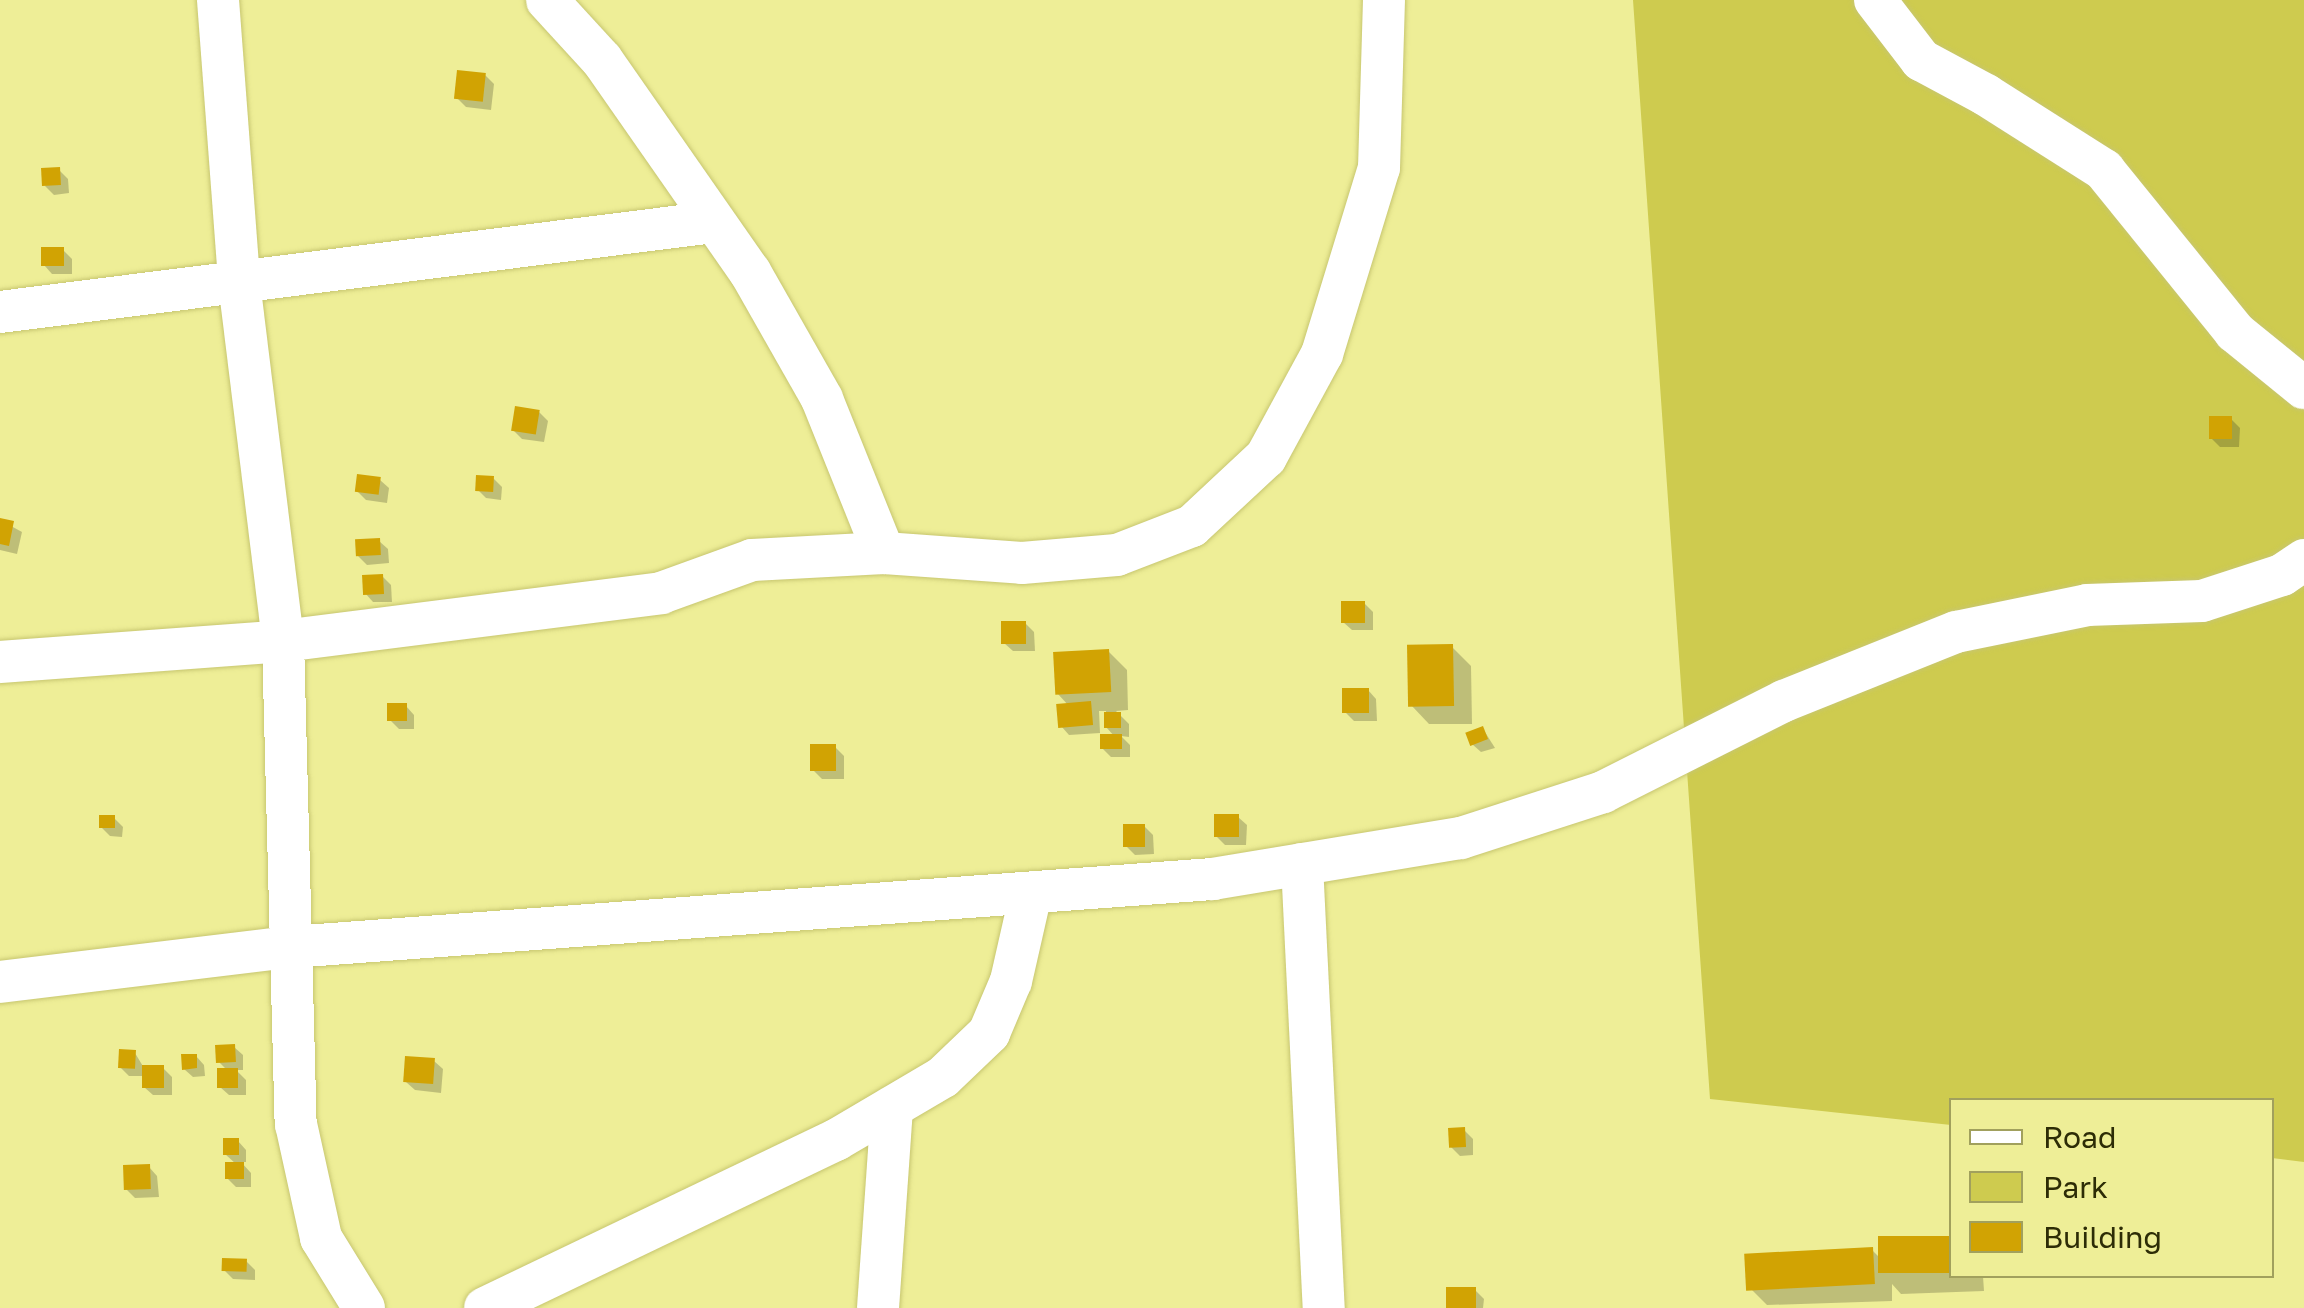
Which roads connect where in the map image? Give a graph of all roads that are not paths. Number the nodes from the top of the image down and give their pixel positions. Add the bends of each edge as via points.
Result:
1 (218, 0) edge
2 (547, 0) edge
3 (1384, 0) edge
4 (1874, 0) edge
5 (713, 222) junction
6 (239, 282) junction
7 (0, 312) edge
8 (2304, 388) edge
9 (884, 553) junction
10 (2304, 560) edge
11 (282, 641) junction
12 (0, 662) edge
13 (1302, 864) junction
14 (1030, 893) junction
15 (291, 947) junction
16 (0, 982) edge
17 (892, 1108) junction
18 (364, 1308) edge
19 (485, 1308) edge
20 (878, 1308) edge
21 (1324, 1308) edge

1 - 6 street
2 - 5 street via 602,60
3 - 9 street via 1379,168 1322,354 1266,457 1192,526 1117,555 1022,563
4 - 8 street via 1921,60 2104,170 2235,332
5 - 6 street
5 - 9 street via 750,272 822,399
6 - 7 street
6 - 11 street
9 - 11 street via 752,560 661,593
10 - 13 street via 2202,602 2087,605 1956,632 1784,701 1603,792 1461,838
11 - 12 street
11 - 15 street
13 - 14 street via 1212,879
13 - 21 street
14 - 15 street
14 - 17 street via 1010,981 989,1032 944,1077
15 - 16 street
15 - 18 street via 296,1124 322,1238
17 - 19 street
17 - 20 street

